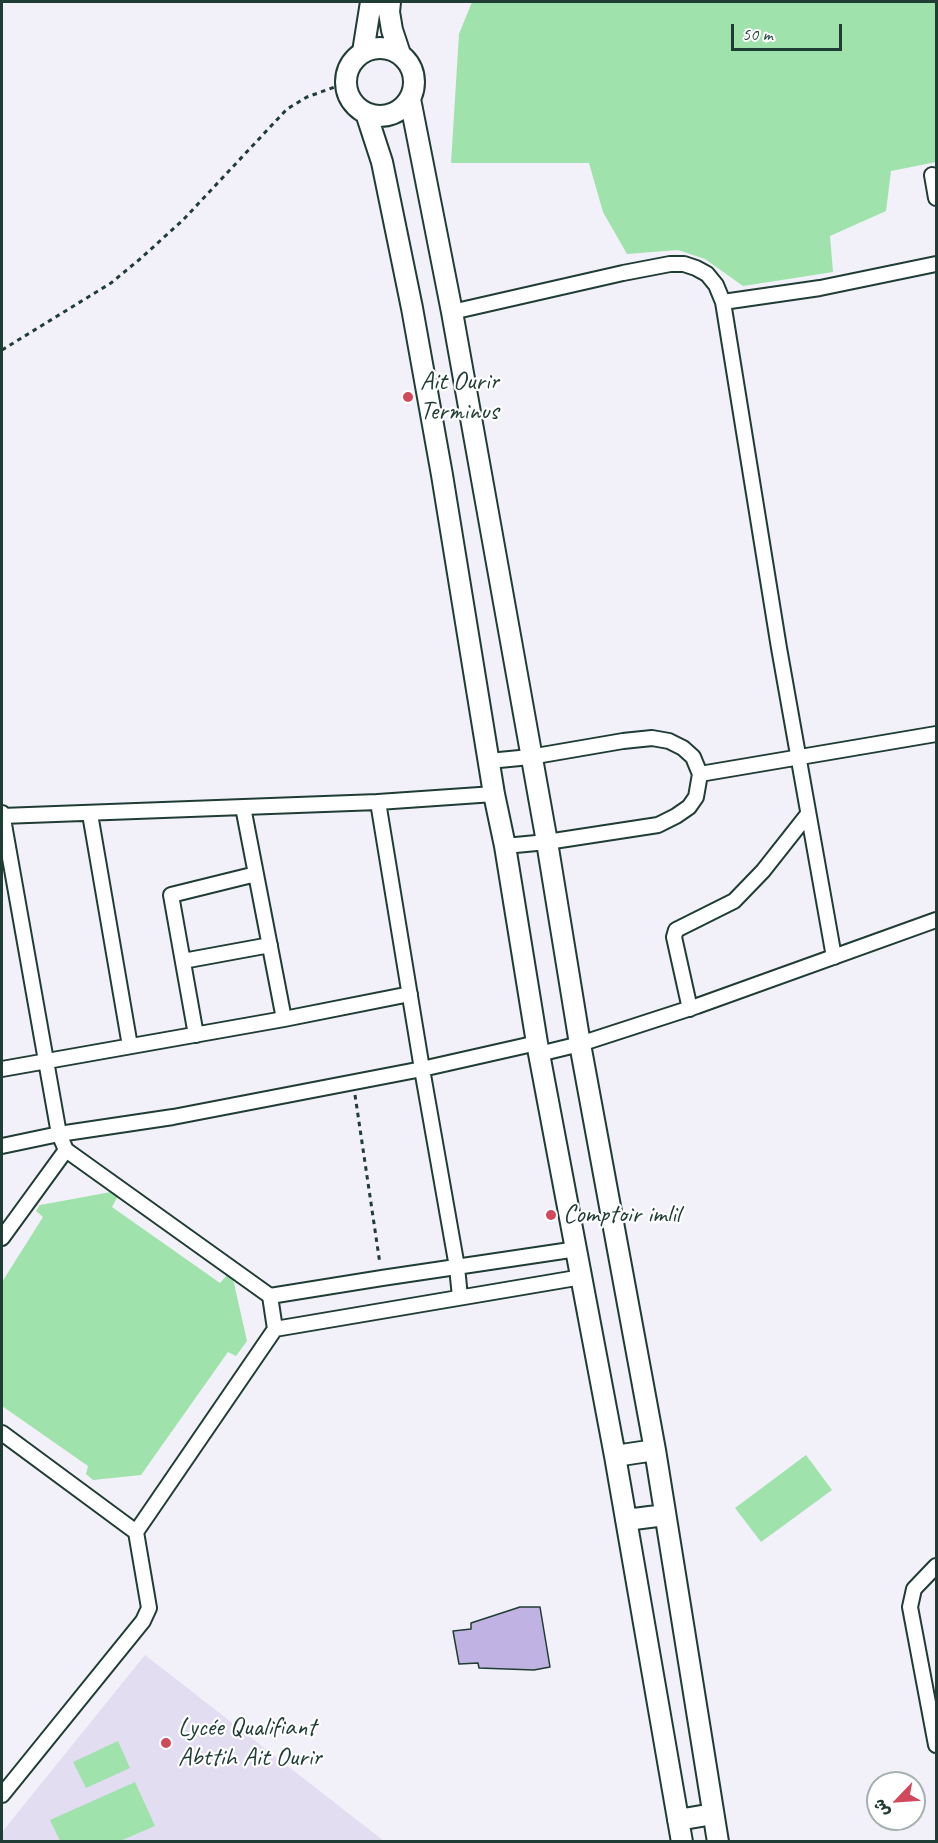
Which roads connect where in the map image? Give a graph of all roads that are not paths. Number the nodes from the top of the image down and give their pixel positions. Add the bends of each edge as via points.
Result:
1 (371, 2) edge
2 (390, 2) edge
3 (363, 52) junction
4 (400, 54) junction
5 (410, 99) junction
6 (366, 113) junction
7 (932, 175) dead end
8 (936, 198) edge
9 (936, 264) edge
10 (723, 302) junction
11 (452, 312) junction
12 (936, 734) edge
13 (530, 757) junction
14 (798, 758) junction
15 (489, 761) junction
16 (700, 774) junction
17 (495, 794) junction
18 (378, 802) junction
19 (243, 807) junction
20 (90, 814) junction
21 (808, 814) junction
22 (2, 815) edge
23 (547, 843) junction
24 (505, 846) junction
25 (256, 874) junction
26 (936, 920) edge
27 (270, 945) junction
28 (834, 957) junction
29 (183, 961) junction
30 (410, 994) junction
31 (690, 1009) junction
32 (285, 1019) junction
33 (196, 1035) junction
34 (580, 1044) junction
35 (130, 1046) junction
36 (538, 1049) junction
37 (46, 1060) junction
38 (2, 1069) edge
39 (422, 1069) junction
40 (59, 1134) junction
41 (2, 1146) edge
42 (66, 1150) junction
43 (2, 1238) edge
44 (577, 1249) junction
45 (458, 1267) junction
46 (582, 1277) junction
47 (270, 1296) junction
48 (460, 1297) junction
49 (275, 1329) junction
50 (2, 1433) edge
51 (655, 1450) junction
52 (615, 1456) junction
53 (665, 1515) junction
54 (626, 1520) junction
55 (136, 1532) junction
56 (936, 1566) edge
57 (936, 1745) edge
58 (2, 1796) edge
59 (713, 1814) junction
60 (678, 1820) junction
61 (682, 1842) edge
62 (718, 1842) edge

1 - 3 main road
2 - 4 main road via 392,30
3 - 4 main road via 388,48
3 - 6 main road via 351,66 346,83 349,95
4 - 5 main road via 414,75
5 - 6 main road via 390,115
5 - 11 main road
6 - 15 main road via 382,162 412,308
7 - 8 street
9 - 10 street via 820,288
10 - 11 street via 706,274 684,264 670,264
10 - 14 street
11 - 13 main road
12 - 14 street
13 - 15 street
13 - 16 street via 652,738 683,748 693,757
13 - 23 main road
14 - 16 street
14 - 21 street
15 - 17 main road
16 - 23 street via 696,797 689,807 658,825
17 - 18 street
17 - 24 main road
18 - 19 street
18 - 30 street
19 - 20 street
19 - 25 street
20 - 22 street
20 - 35 street
21 - 28 street
21 - 31 street via 734,901 676,930 674,937
22 - 37 street
23 - 24 street
23 - 34 main road
24 - 36 main road
25 - 27 street
25 - 29 street via 171,895
26 - 28 street
27 - 29 street
27 - 32 street
28 - 31 street
29 - 33 street
30 - 32 street
30 - 39 street
31 - 34 street
32 - 33 street
33 - 35 street
34 - 36 street
34 - 51 main road
35 - 37 street
36 - 39 street
36 - 44 main road
37 - 38 street
37 - 40 street
39 - 40 street via 173,1117
39 - 45 street
40 - 41 street
40 - 42 street
42 - 43 street
42 - 47 street
44 - 45 street
44 - 46 main road
45 - 47 street
45 - 48 street
46 - 48 street
46 - 52 main road
47 - 49 street
48 - 49 street
49 - 55 street
50 - 55 street
51 - 52 main road
51 - 53 main road
52 - 54 main road
53 - 54 main road
53 - 59 main road
54 - 60 main road
55 - 58 street via 149,1608 143,1621
56 - 57 street via 914,1589 910,1607
59 - 60 main road
59 - 62 main road
60 - 61 main road

